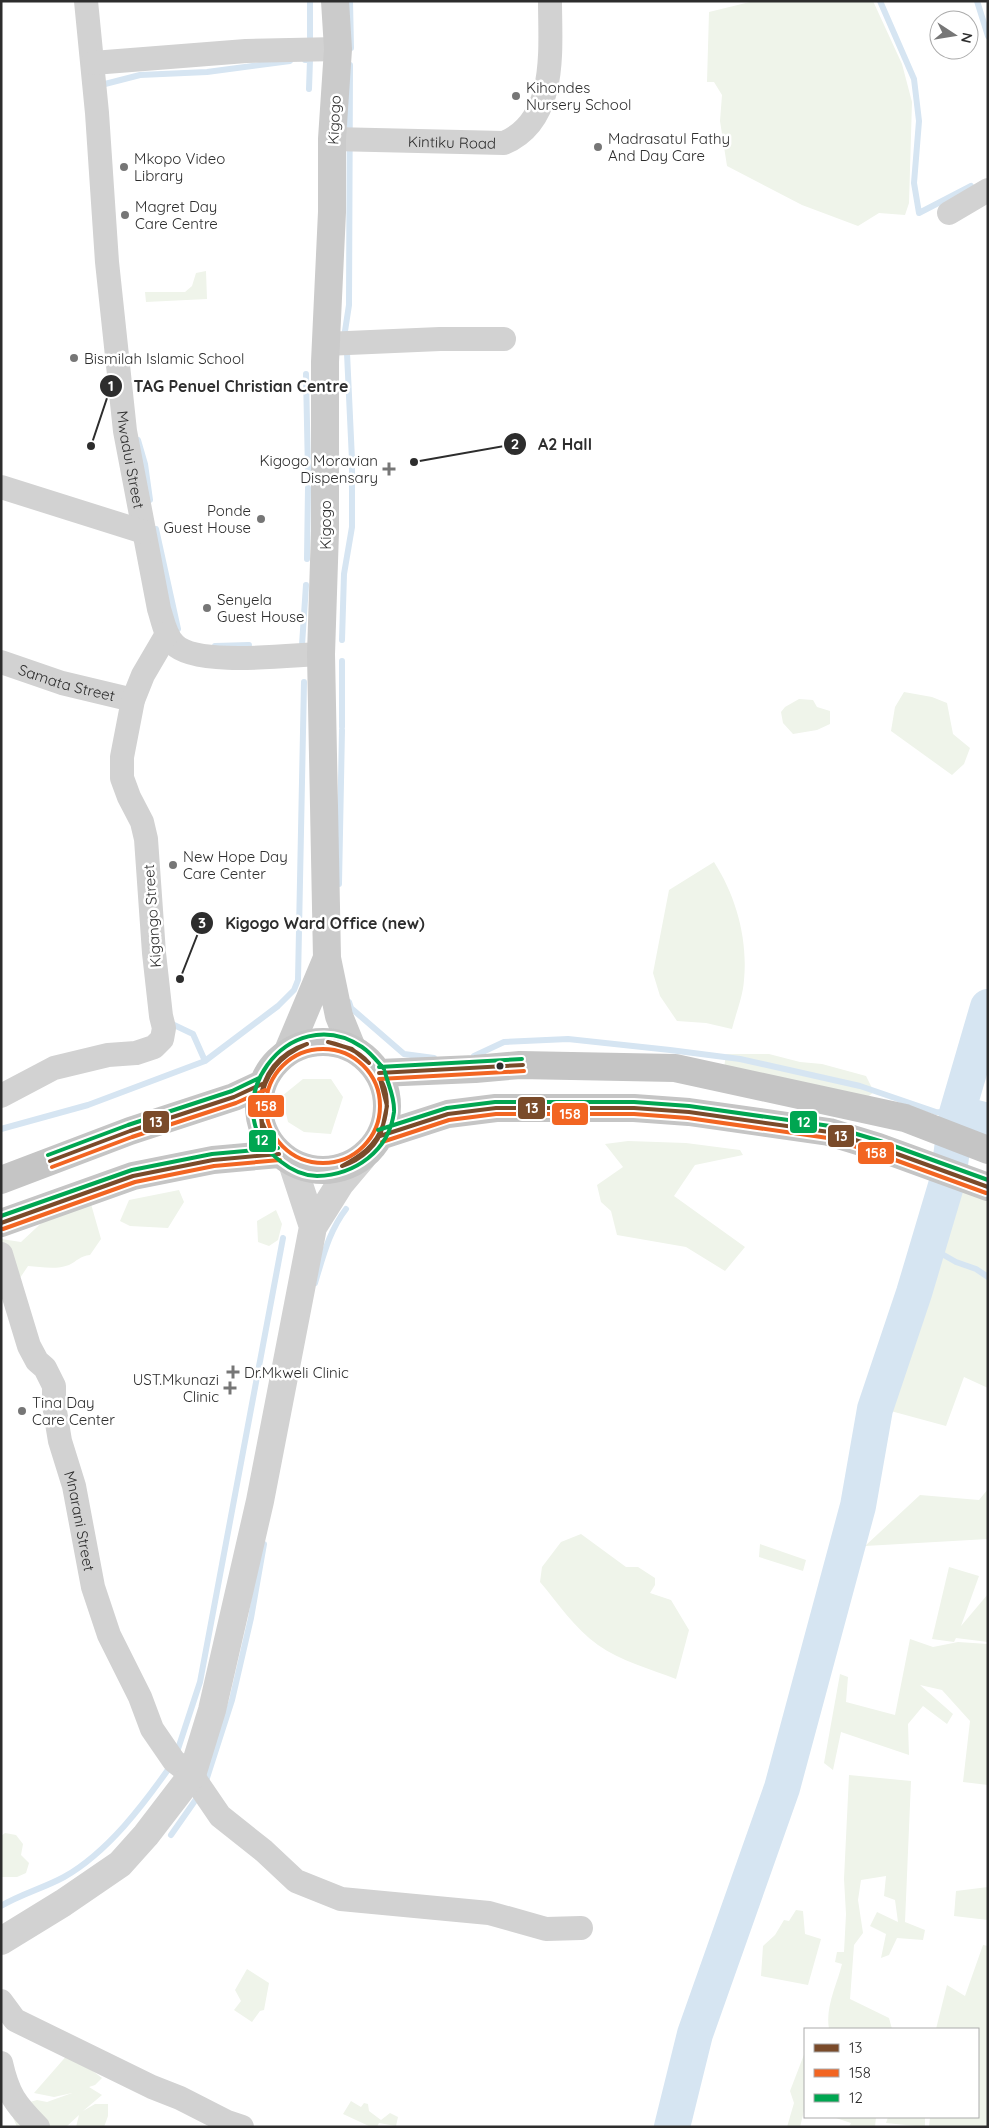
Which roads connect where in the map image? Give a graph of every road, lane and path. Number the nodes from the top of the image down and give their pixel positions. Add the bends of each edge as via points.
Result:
1 (86, 1) edge
2 (335, 1) edge
3 (550, 1) edge
4 (338, 49) junction
5 (93, 63) junction
6 (332, 139) junction
7 (988, 190) edge
8 (949, 213) dead end
9 (504, 339) dead end
10 (326, 344) junction
11 (1, 488) edge
12 (144, 532) junction
13 (167, 634) junction
14 (321, 654) junction
15 (1, 662) edge
16 (133, 700) junction
17 (327, 958) junction
18 (352, 1048) junction
19 (288, 1051) junction
20 (378, 1073) junction
21 (262, 1084) junction
22 (1, 1096) edge
23 (380, 1136) junction
24 (988, 1150) edge
25 (286, 1158) junction
26 (362, 1158) junction
27 (1, 1180) edge
28 (981, 1184) edge
29 (1, 1224) edge
30 (313, 1227) junction
31 (1, 1254) edge
32 (192, 1775) junction
33 (581, 1928) dead end
34 (1, 1941) edge
35 (1, 2001) edge
36 (1, 2063) edge
37 (38, 2127) edge
38 (242, 2127) edge

1 - 5 street, Mwadui Street
2 - 4 main road, Kigogo
3 - 6 street, Kintiku Road via 550,73 545,96 531,120 514,138 504,143
4 - 5 street via 246,51
4 - 6 main road, Kigogo
5 - 12 street, Mwadui Street via 108,272 125,431
6 - 10 main road, Kigogo
7 - 8 street
9 - 10 street
10 - 14 main road, Kigogo
11 - 12 street
12 - 13 street, Mwadui Street
13 - 14 street via 174,645 198,656
13 - 16 street, Kigango Street via 143,675
14 - 17 main road, Kigogo
15 - 16 street, Samata Street via 62,683
16 - 22 street, Kigango Street via 122,757 122,778 146,838 154,953 164,1028 162,1039 154,1047 136,1053 108,1055 54,1068
17 - 18 main road via 339,1016
17 - 19 main road
18 - 19 main road via 331,1042 309,1043
18 - 20 main road via 364,1056
19 - 21 main road via 272,1065
20 - 23 main road via 385,1088 387,1104 386,1121
20 - 24 main road via 520,1065 675,1068 905,1118
21 - 25 main road via 258,1109 264,1134
21 - 27 main road via 234,1097 130,1131
23 - 26 main road
23 - 28 main road via 448,1114 496,1108 634,1108 689,1112 829,1132
25 - 26 main road via 309,1170 328,1171 346,1167
25 - 29 main road via 214,1160 133,1176
25 - 30 street
26 - 30 street via 340,1184
30 - 32 street via 258,1510 212,1710
31 - 32 street, Mnarani Street via 28,1346 54,1386 60,1441 74,1486 93,1587 109,1635 152,1729 174,1761
32 - 33 street, Mnarani Street via 220,1816 296,1882 334,1897 489,1913 546,1929
32 - 34 street via 120,1864
35 - 38 street via 15,2020
36 - 37 street via 7,2089

